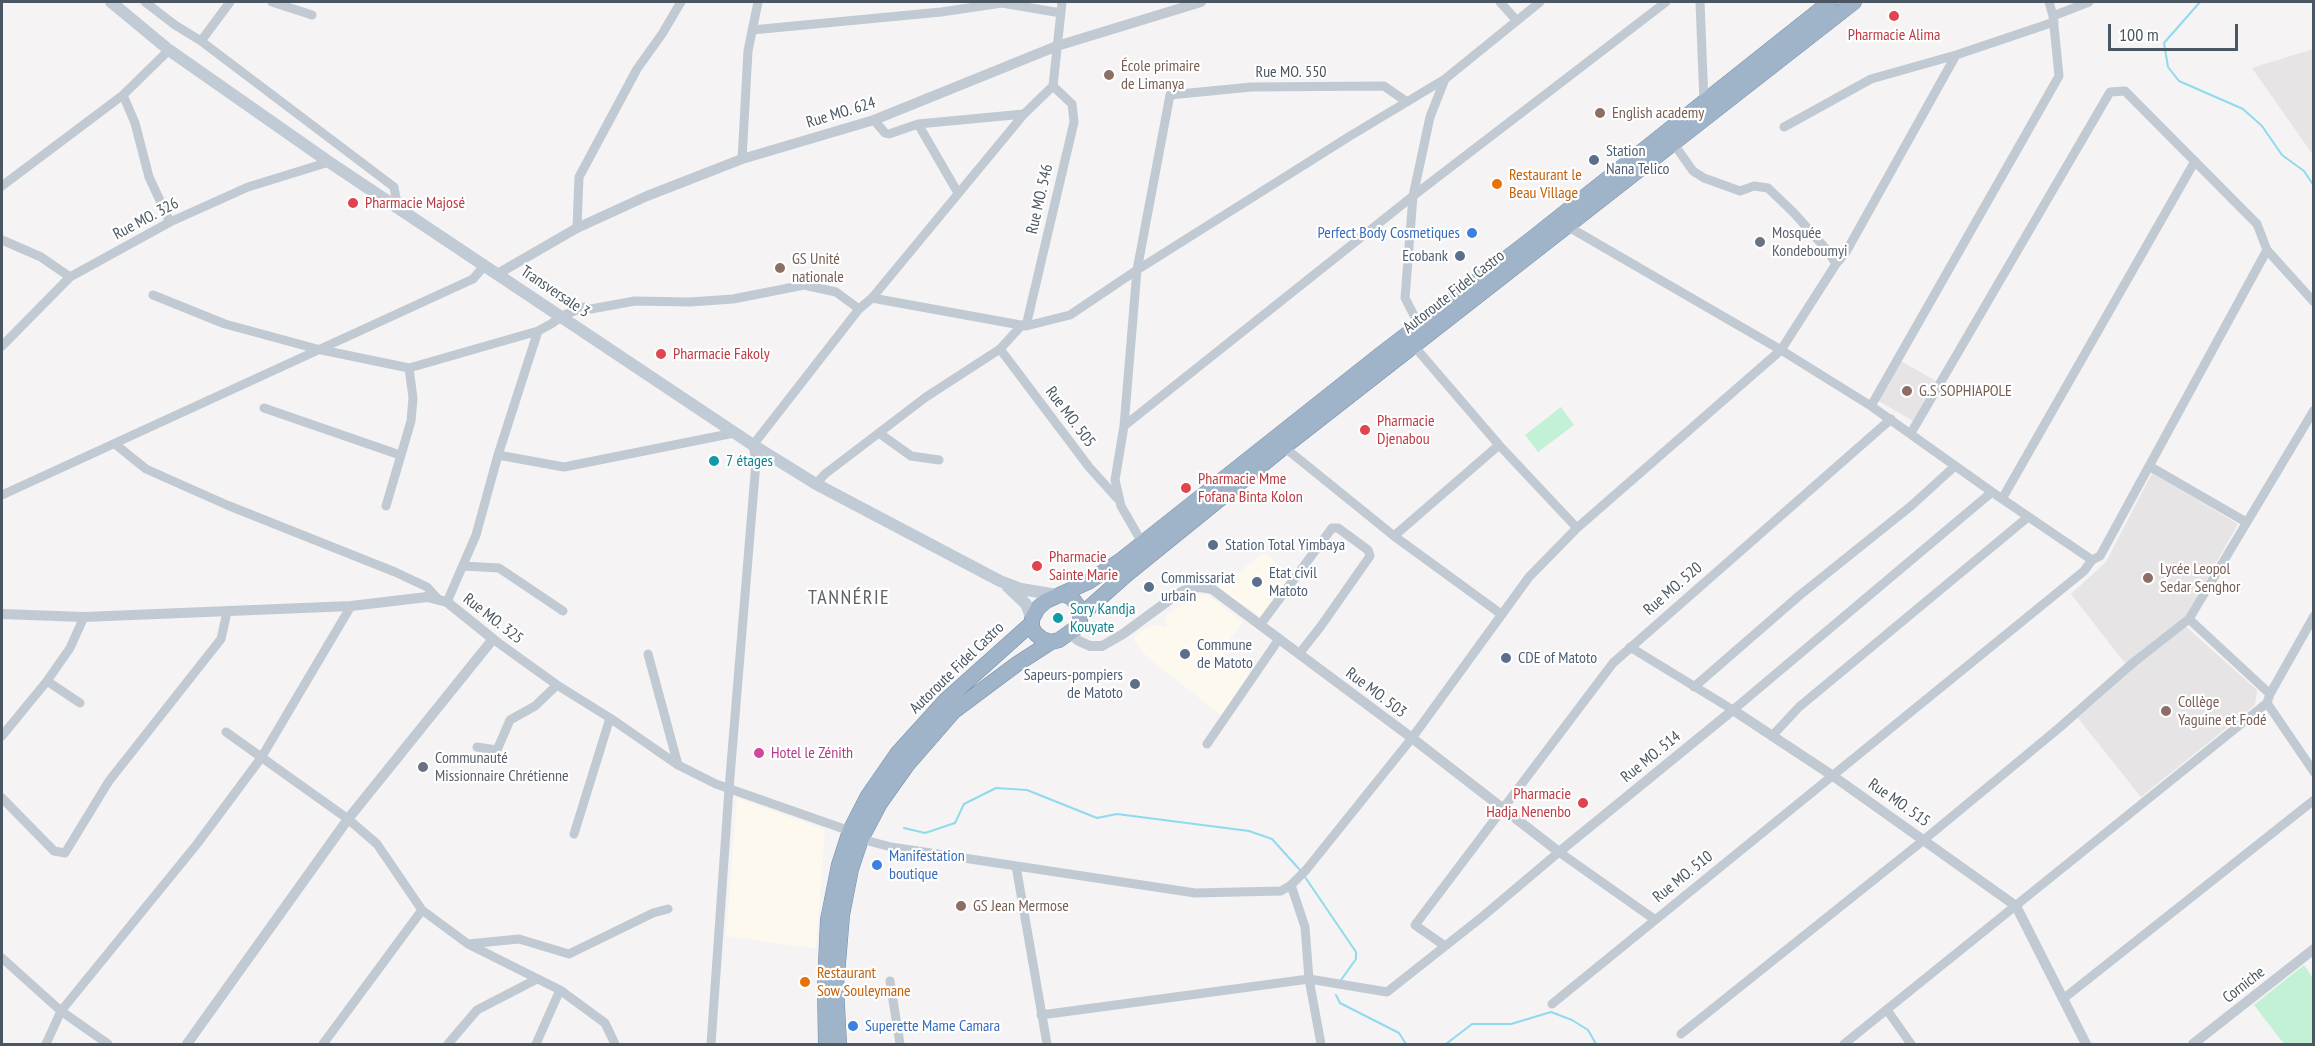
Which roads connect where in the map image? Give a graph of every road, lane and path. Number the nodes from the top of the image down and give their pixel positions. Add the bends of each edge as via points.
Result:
1 (111, 2) edge
2 (145, 2) edge
3 (230, 2) edge
4 (272, 2) edge
5 (681, 2) edge
6 (758, 2) edge
7 (1062, 2) edge
8 (1201, 2) edge
9 (1500, 2) edge
10 (1540, 2) edge
11 (1666, 2) edge
12 (1700, 2) edge
13 (1830, 2) edge
14 (1854, 2) edge
15 (2049, 2) edge
16 (2089, 2) edge
17 (1174, 6) edge
18 (1061, 13) junction
19 (312, 15) dead end
20 (2054, 19) junction
21 (1517, 21) junction
22 (752, 30) junction
23 (201, 41) junction
24 (1057, 46) junction
25 (169, 50) junction
26 (1956, 55) junction
27 (1445, 79) junction
28 (1053, 86) junction
29 (123, 95) junction
30 (1419, 95) junction
31 (1407, 102) junction
32 (1704, 103) junction
33 (1023, 114) junction
34 (1430, 117) junction
35 (874, 120) junction
36 (918, 124) junction
37 (1784, 127) dead end
38 (1669, 138) junction
39 (742, 159) junction
40 (2195, 161) junction
41 (329, 162) junction
42 (2, 186) edge
43 (958, 194) junction
44 (1413, 195) junction
45 (398, 209) junction
46 (170, 222) junction
47 (1567, 226) junction
48 (577, 228) junction
49 (2, 240) edge
50 (2267, 250) junction
51 (1836, 264) junction
52 (485, 265) junction
53 (1137, 270) junction
54 (499, 273) junction
55 (70, 277) junction
56 (153, 295) dead end
57 (872, 298) junction
58 (2313, 302) edge
59 (859, 309) junction
60 (562, 316) junction
61 (1024, 325) junction
62 (1419, 325) junction
63 (538, 331) junction
64 (2, 346) edge
65 (1414, 346) junction
66 (317, 349) junction
67 (1000, 349) junction
68 (1781, 350) junction
69 (410, 368) junction
70 (1871, 406) junction
71 (264, 408) dead end
72 (2313, 410) edge
73 (1891, 419) junction
74 (1124, 426) junction
75 (734, 433) junction
76 (879, 433) junction
77 (1911, 433) junction
78 (115, 444) junction
79 (753, 445) junction
80 (1499, 445) junction
81 (1284, 447) junction
82 (400, 455) junction
83 (498, 455) junction
84 (939, 460) dead end
85 (1955, 466) junction
86 (2149, 466) junction
87 (816, 484) junction
88 (1992, 492) junction
89 (2, 495) edge
90 (1119, 499) junction
91 (2002, 499) junction
92 (386, 506) dead end
93 (2028, 517) junction
94 (2246, 522) junction
95 (1577, 528) junction
96 (1394, 536) junction
97 (1147, 549) junction
98 (2092, 560) junction
99 (463, 566) junction
100 (1000, 581) junction
101 (1061, 594) junction
102 (442, 600) junction
103 (351, 606) junction
104 (562, 611) dead end
105 (227, 612) junction
106 (2, 614) edge
107 (1501, 614) junction
108 (1081, 615) junction
109 (2313, 616) edge
110 (84, 617) junction
111 (2189, 619) junction
112 (1032, 621) junction
113 (1260, 625) junction
114 (1069, 633) junction
115 (493, 639) junction
116 (1279, 639) junction
117 (1051, 642) junction
118 (1630, 647) junction
119 (648, 654) dead end
120 (1299, 654) junction
121 (47, 681) junction
122 (557, 685) junction
123 (1694, 687) junction
124 (2268, 698) junction
125 (80, 703) dead end
126 (1733, 710) junction
127 (610, 718) junction
128 (226, 732) dead end
129 (1773, 735) junction
130 (2, 736) edge
131 (1412, 738) junction
132 (1207, 744) dead end
133 (477, 747) dead end
134 (261, 758) junction
135 (678, 765) junction
136 (2313, 772) edge
137 (1833, 776) junction
138 (729, 789) junction
139 (2, 798) edge
140 (2313, 800) edge
141 (1503, 808) junction
142 (348, 819) junction
143 (574, 834) dead end
144 (856, 835) junction
145 (1925, 839) junction
146 (1559, 852) junction
147 (1016, 866) junction
148 (1299, 877) junction
149 (2016, 906) junction
150 (668, 909) dead end
151 (422, 910) junction
152 (1654, 920) junction
153 (468, 944) junction
154 (1444, 946) junction
155 (2313, 949) edge
156 (2, 958) edge
157 (537, 979) junction
158 (1309, 979) junction
159 (890, 981) dead end
160 (560, 990) junction
161 (2063, 999) junction
162 (1552, 1004) dead end
163 (1887, 1010) junction
164 (61, 1011) junction
165 (1041, 1015) junction
166 (1681, 1034) dead end
167 (46, 1044) edge
168 (108, 1044) edge
169 (187, 1044) edge
170 (323, 1044) edge
171 (448, 1044) edge
172 (536, 1044) edge
173 (615, 1044) edge
174 (711, 1044) edge
175 (826, 1044) edge
176 (839, 1044) edge
177 (900, 1044) edge
178 (1047, 1044) edge
179 (1321, 1044) edge
180 (1844, 1044) edge
181 (1911, 1044) edge
182 (2086, 1044) edge
183 (2193, 1044) edge

1 - 25 main road, Transversale 3
2 - 23 street
3 - 23 street
4 - 19 street
5 - 48 street via 638,69 579,177
6 - 22 street
7 - 18 street
8 - 17 street, Rue MO. 624
9 - 21 street
10 - 21 street
11 - 44 street
12 - 32 street
13 - 32 highway, Autoroute Fidel Castro
14 - 38 highway, Autoroute Fidel Castro
15 - 20 street
16 - 20 street
17 - 24 street, Rue MO. 624
18 - 22 street via 1002,3
18 - 24 street
20 - 26 street
20 - 70 street via 2059,76
21 - 27 street
22 - 39 street
23 - 45 street via 394,188
24 - 28 street
24 - 35 street, Rue MO. 624
25 - 29 street
25 - 41 main road, Transversale 3
26 - 37 street via 1871,79
26 - 51 street
27 - 30 street
27 - 34 street
28 - 33 street
28 - 61 street, Rue MO. 546 via 1072,104 1074,122
29 - 42 street
29 - 46 street via 149,177
30 - 31 street
30 - 34 street via 1426,100
31 - 53 street
31 - 53 street, Rue MO. 550 via 1384,86 1251,87 1170,94
32 - 38 highway, Autoroute Fidel Castro
33 - 36 street
33 - 43 street
34 - 44 street
35 - 36 street via 890,134
35 - 39 street, Rue MO. 624
36 - 43 street
38 - 47 highway, Autoroute Fidel Castro
38 - 51 street via 1693,171 1704,178 1740,191 1754,186 1768,188
38 - 62 highway, Autoroute Fidel Castro
39 - 48 street, Rue MO. 624
40 - 50 street via 2257,224
40 - 77 street via 2125,91 2110,92
40 - 91 street
41 - 45 main road, Transversale 3
41 - 46 street, Rue MO. 326 via 248,187
43 - 57 street
44 - 62 street via 1405,298
44 - 74 street
45 - 52 main road, Transversale 3
46 - 55 street, Rue MO. 326
47 - 65 highway, Autoroute Fidel Castro
47 - 68 street
48 - 54 street, Rue MO. 624
49 - 55 street via 41,257
50 - 58 street
50 - 86 street, Rue MO. 510
51 - 68 street
52 - 54 main road, Transversale 3
52 - 66 street via 473,279
53 - 61 street via 1070,315
53 - 74 street
54 - 60 main road, Transversale 3
55 - 64 street, Rue MO. 326
56 - 66 street via 225,324
57 - 59 street
57 - 61 street
59 - 60 street via 836,292 804,285 733,299 636,301 584,307
59 - 79 street
60 - 63 street
60 - 75 main road, Transversale 3
61 - 67 street
62 - 97 highway, Autoroute Fidel Castro
63 - 69 street
63 - 83 street
65 - 80 street
65 - 81 highway, Autoroute Fidel Castro
66 - 69 street
66 - 78 street
67 - 76 street
67 - 90 street, Rue MO. 505 via 1089,467
68 - 70 street
68 - 95 street
69 - 82 street via 411,421
70 - 73 street
71 - 82 street
72 - 94 street
73 - 77 street
73 - 118 street, Rue MO. 520
74 - 90 street via 1115,480
75 - 79 main road, Transversale 3
75 - 83 street via 564,467
76 - 84 street via 911,456
76 - 87 street
77 - 85 street
78 - 89 street
78 - 102 street via 146,469 406,577
79 - 87 main road, Transversale 3
79 - 138 street via 756,462
80 - 95 street
80 - 96 street
81 - 96 street
81 - 97 highway, Autoroute Fidel Castro
82 - 92 street
83 - 99 street via 476,535
85 - 88 street
85 - 123 street
86 - 94 street
86 - 98 street, Rue MO. 510 via 2100,556
87 - 100 main road, Transversale 3
88 - 91 street
88 - 126 street, Rue MO. 514
90 - 97 street
91 - 93 street
93 - 98 street
93 - 129 street via 1799,707
94 - 111 street
95 - 107 street via 1529,577
96 - 107 street
97 - 101 highway, Autoroute Fidel Castro
97 - 108 highway, Autoroute Fidel Castro
98 - 137 street, Rue MO. 510 via 2084,572
99 - 102 street
99 - 104 street via 499,568
100 - 101 main road, Transversale 3 via 1028,591
100 - 112 main road, Transversale 3 via 1026,604
101 - 108 highway via 1077,603
101 - 112 highway via 1038,608
102 - 103 street, Rue MO. 325 via 427,597
102 - 115 street, Rue MO. 325
103 - 105 street, Rue MO. 325
103 - 134 street
105 - 110 street, Rue MO. 325
105 - 139 street via 221,639 109,781 65,854 54,851
106 - 110 street, Rue MO. 325
107 - 131 street
108 - 114 highway via 1076,628
109 - 124 street
110 - 121 street via 70,648
111 - 124 street
111 - 145 street
112 - 117 highway via 1036,634
112 - 144 highway, Autoroute Fidel Castro via 946,700 897,754 868,796
113 - 114 street, Rue MO. 503 via 1212,589 1201,586 1176,595 1102,646 1084,643
113 - 116 street, Rue MO. 503
113 - 120 street via 1332,528 1338,528 1368,550 1370,556
114 - 117 highway
115 - 122 street, Rue MO. 325
115 - 142 street
116 - 120 street, Rue MO. 503
116 - 132 street
117 - 144 highway, Autoroute Fidel Castro via 954,711
118 - 123 street, Rue MO. 515
118 - 141 street, Rue MO. 520 via 1613,663
119 - 135 street
120 - 131 street, Rue MO. 503
121 - 125 street
121 - 130 street
122 - 127 street, Rue MO. 325
122 - 133 street via 535,706 510,720 497,750
123 - 126 street, Rue MO. 515
124 - 136 street
124 - 149 street
126 - 129 street, Rue MO. 515
126 - 146 street, Rue MO. 514
127 - 135 street, Rue MO. 325
127 - 143 street
128 - 134 street
129 - 137 street, Rue MO. 515
131 - 141 street, Rue MO. 503
131 - 148 street
134 - 142 street
134 - 164 street via 197,844
135 - 138 street, Rue MO. 325
137 - 145 street, Rue MO. 515
137 - 152 street, Rue MO. 510
138 - 144 street, Rue MO. 325
138 - 174 street
140 - 161 street
141 - 146 street, Rue MO. 503
141 - 154 street, Rue MO. 520 via 1415,925
142 - 151 street via 377,844
142 - 169 street
144 - 147 street, Rue MO. 325 via 891,848
144 - 175 highway, Autoroute Fidel Castro via 839,864 828,920
144 - 176 highway, Autoroute Fidel Castro via 842,915 836,987
145 - 149 street, Rue MO. 515
145 - 166 street
146 - 152 street, Rue MO. 503
146 - 154 street, Rue MO. 514
147 - 148 street, Rue MO. 325 via 1195,893 1281,891
147 - 165 street
148 - 158 street
149 - 161 street, Rue MO. 515
149 - 163 street
150 - 153 street via 569,954 519,939
151 - 153 street
151 - 170 street
152 - 162 street, Rue MO. 510
153 - 157 street
154 - 158 street, Rue MO. 514 via 1387,992
155 - 183 street, Corniche
156 - 164 street
157 - 160 street
157 - 171 street via 477,1010
158 - 165 street, Rue MO. 514
158 - 179 street
159 - 177 street
160 - 172 street
160 - 173 street via 605,1023
161 - 182 street, Rue MO. 515
163 - 180 street
163 - 181 street
164 - 167 street
164 - 168 street
165 - 178 street

